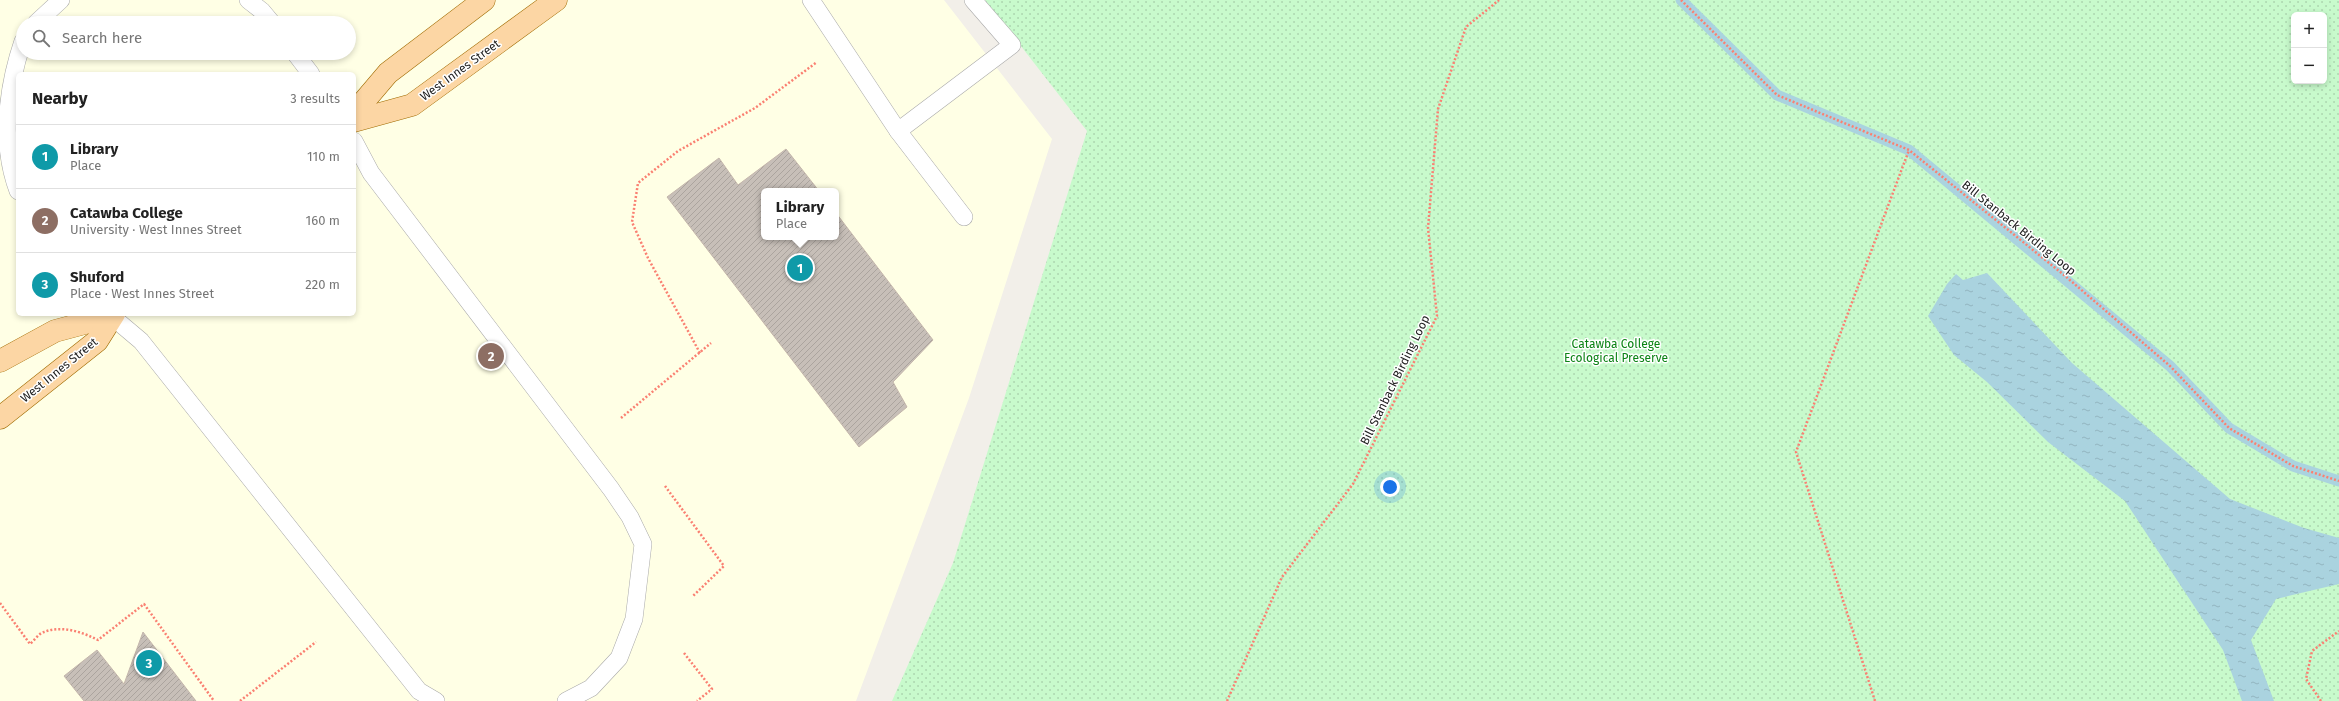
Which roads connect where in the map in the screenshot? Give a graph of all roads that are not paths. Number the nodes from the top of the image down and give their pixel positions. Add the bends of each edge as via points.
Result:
1 (62, 0) edge
2 (248, 0) edge
3 (484, 0) edge
4 (556, 0) edge
5 (811, 0) edge
6 (973, 0) edge
7 (44, 16) edge
8 (267, 16) edge
9 (17, 60) edge
10 (300, 60) edge
11 (309, 72) edge
12 (356, 111) edge
13 (356, 120) edge
14 (898, 131) junction
15 (356, 145) edge
16 (16, 185) edge
17 (964, 216) dead end
18 (108, 316) edge
19 (111, 316) edge
20 (113, 316) edge
21 (0, 361) edge
22 (0, 418) edge
23 (436, 701) edge
24 (566, 701) edge

1 - 7 lane
2 - 8 lane
3 - 12 main road via 388,73
4 - 13 main road, West Innes Street via 412,105
5 - 14 lane
6 - 14 lane via 1012,45
9 - 16 lane via 3,112 4,150
10 - 11 lane
14 - 17 lane
15 - 24 lane via 371,173 611,489 630,517 642,544 634,618 619,658 591,688
18 - 21 main road, West Innes Street via 56,331
19 - 22 main road, West Innes Street via 98,341
20 - 23 lane via 141,340 419,691

